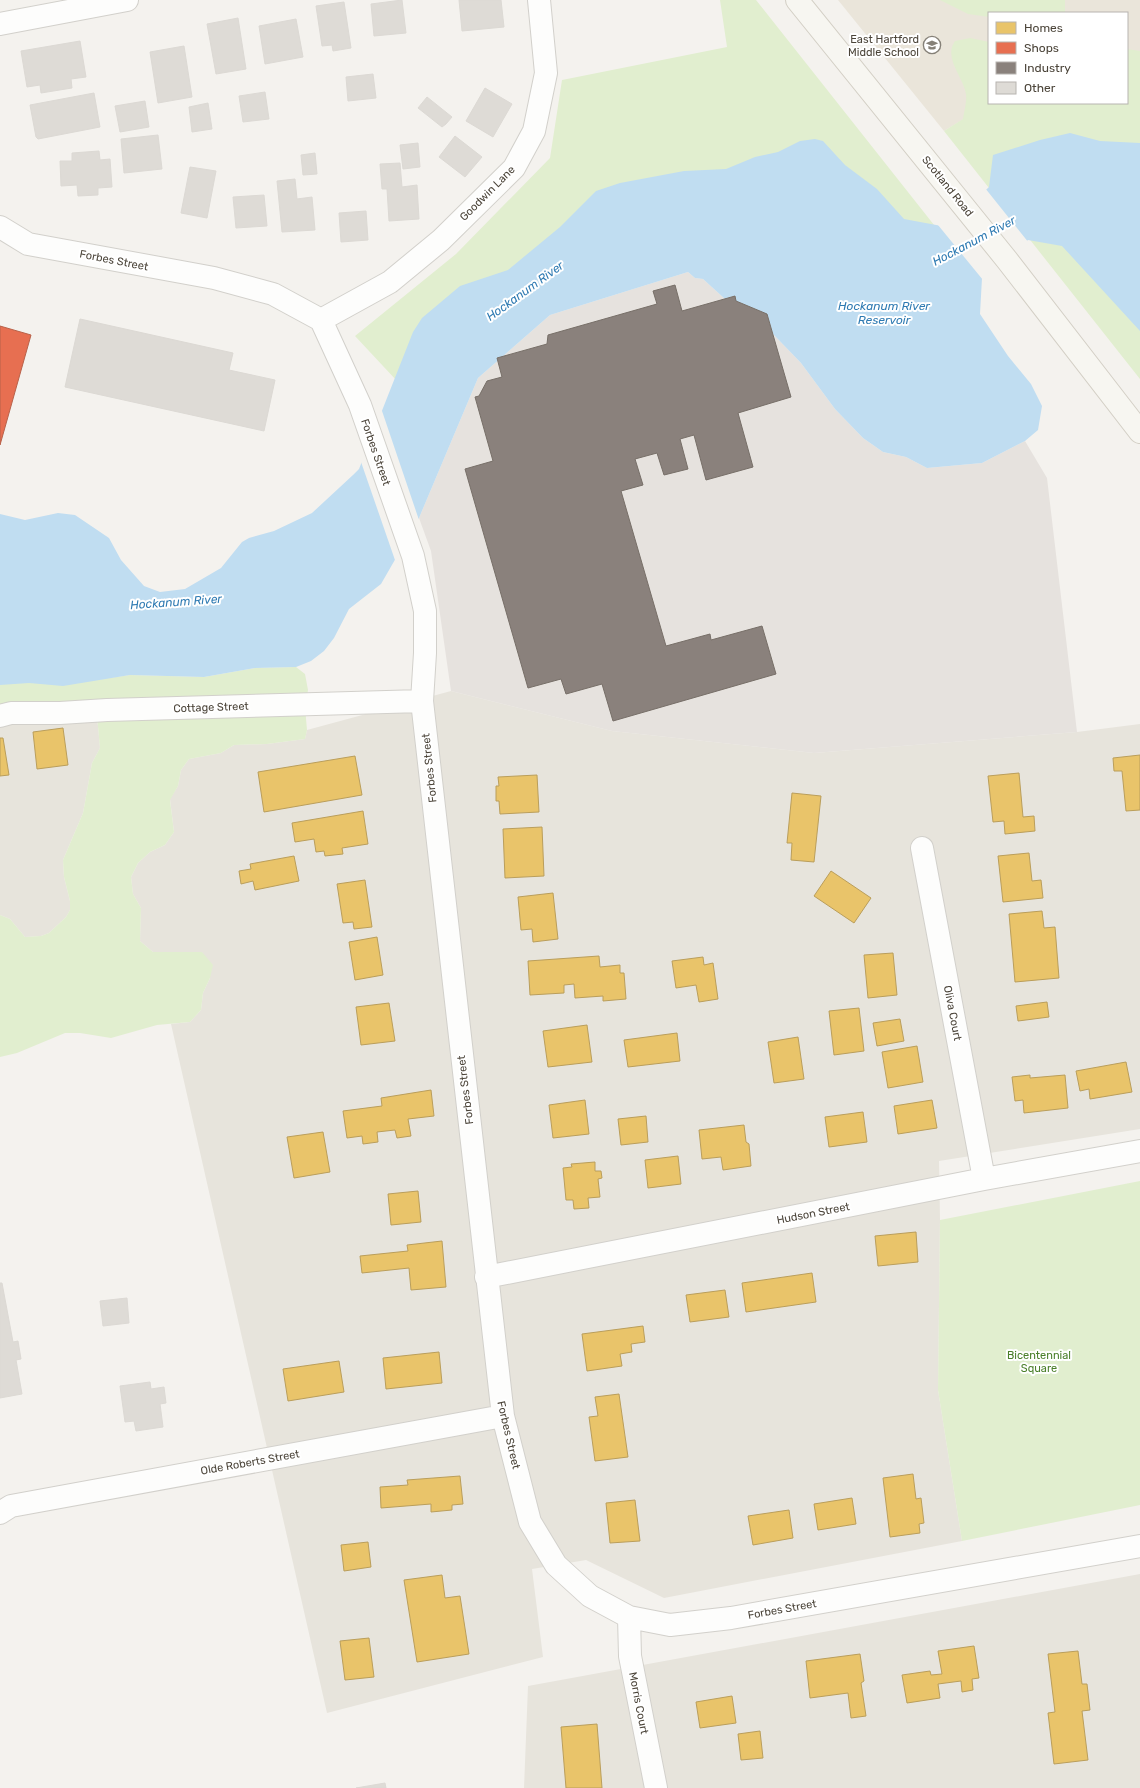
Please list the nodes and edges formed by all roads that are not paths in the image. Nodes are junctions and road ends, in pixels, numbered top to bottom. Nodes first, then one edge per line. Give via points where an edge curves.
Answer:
1 (127, 0) edge
2 (539, 0) edge
3 (798, 0) edge
4 (0, 24) edge
5 (0, 227) edge
6 (320, 320) junction
7 (1140, 432) edge
8 (422, 701) junction
9 (0, 716) edge
10 (922, 848) dead end
11 (1140, 1151) edge
12 (984, 1179) junction
13 (486, 1277) junction
14 (502, 1416) junction
15 (0, 1513) edge
16 (1140, 1546) edge
17 (629, 1617) junction
18 (656, 1788) edge

1 - 4 street
2 - 6 street, Goodwin Lane via 546,73 534,131 514,168 441,240 390,282
3 - 7 main road, Scotland Road via 1007,260
5 - 6 street, Forbes Street via 28,244 214,278 273,294
6 - 8 street, Forbes Street via 360,405 413,556 425,611 426,653
8 - 9 street, Cottage Street via 11,713
8 - 13 street, Forbes Street
10 - 12 street, Oliva Court
11 - 12 street, Hudson Street
12 - 13 street, Hudson Street
13 - 14 street, Forbes Street
14 - 15 street, Olde Roberts Street via 19,1504
14 - 17 street, Forbes Street via 530,1522 556,1564 590,1596
16 - 17 street, Forbes Street via 731,1618 670,1625
17 - 18 street, Morris Court via 630,1656

